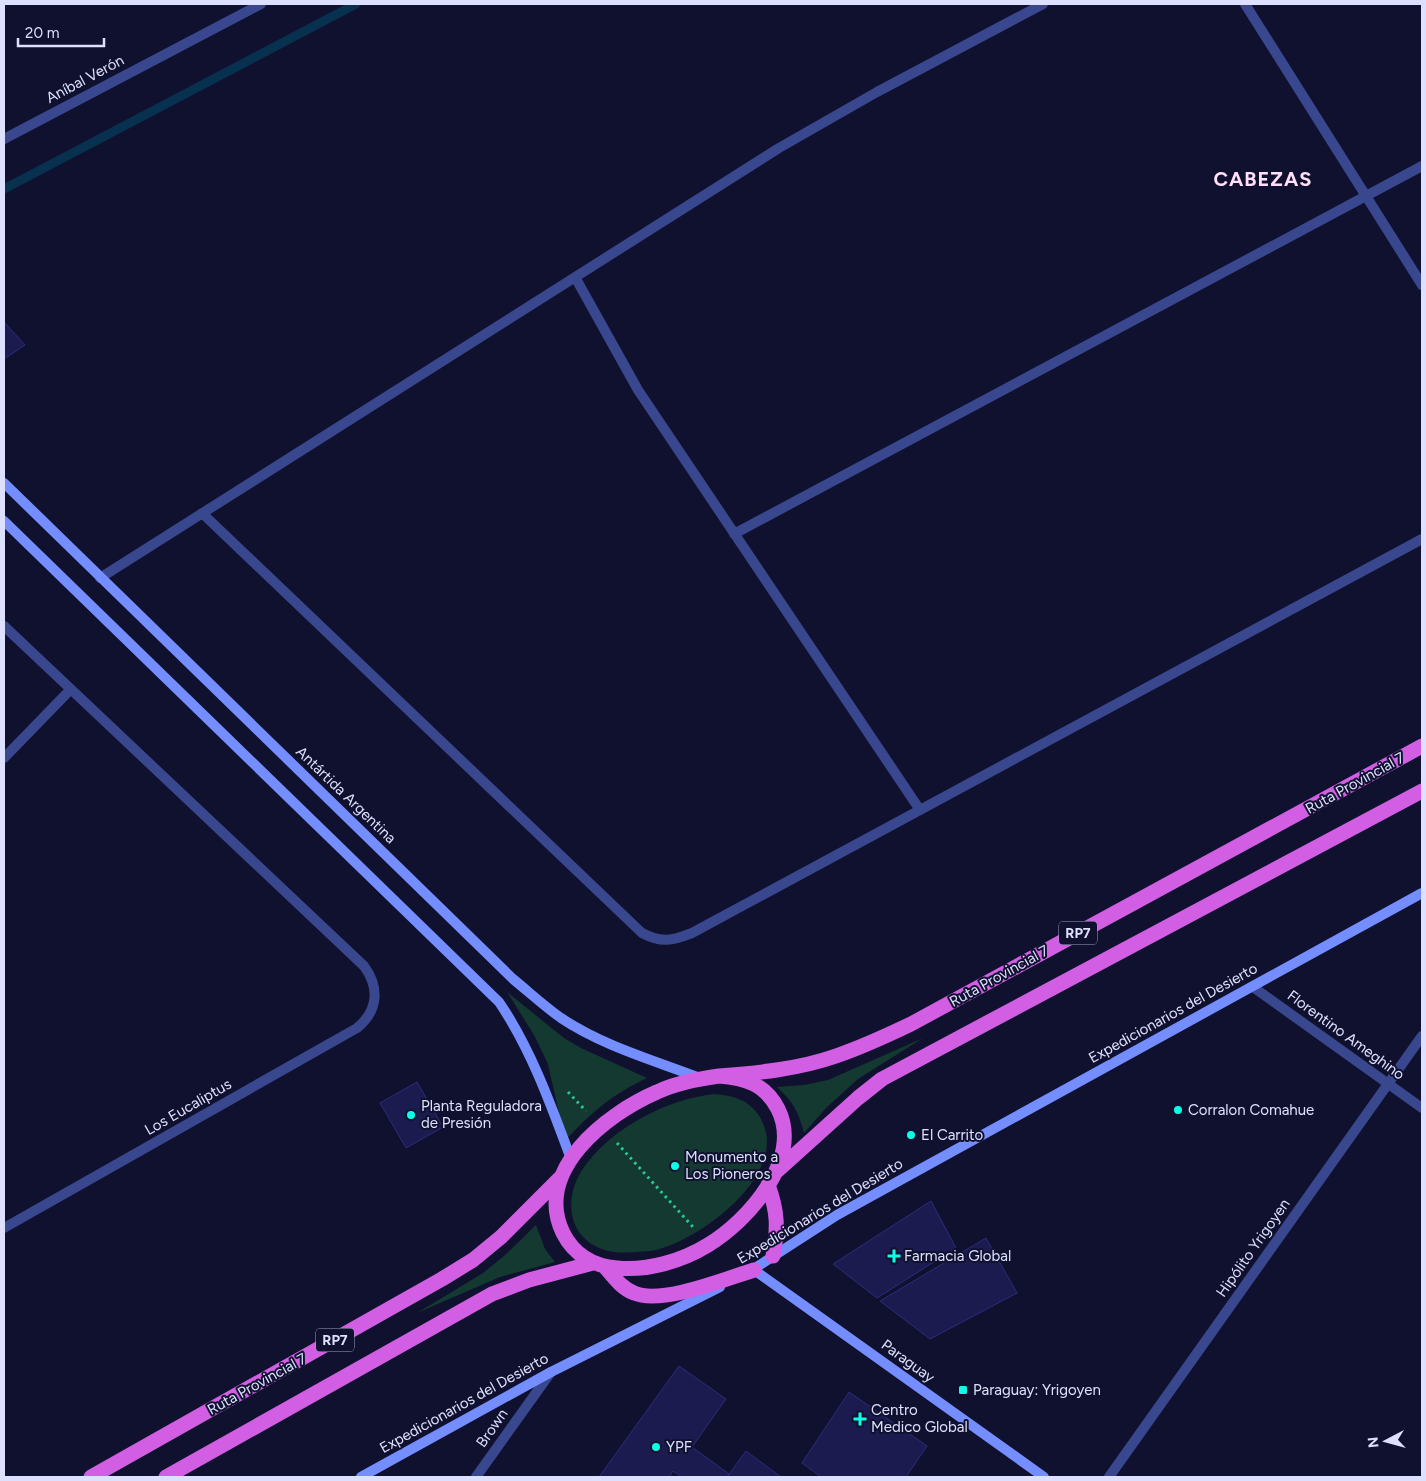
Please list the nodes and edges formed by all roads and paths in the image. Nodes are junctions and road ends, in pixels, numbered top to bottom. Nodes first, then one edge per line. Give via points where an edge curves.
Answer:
1 (261, 4) edge
2 (1044, 4) edge
3 (1245, 4) edge
4 (4, 140) edge
5 (1422, 166) edge
6 (1366, 196) junction
7 (575, 277) junction
8 (1422, 285) edge
9 (4, 483) edge
10 (202, 513) junction
11 (4, 521) edge
12 (734, 534) junction
13 (1422, 539) edge
14 (100, 578) junction
15 (4, 626) edge
16 (71, 689) junction
17 (1422, 746) edge
18 (4, 758) edge
19 (1422, 791) edge
20 (920, 810) junction
21 (1422, 893) edge
22 (1253, 987) junction
23 (1422, 1036) edge
24 (719, 1076) junction
25 (701, 1078) junction
26 (1388, 1084) junction
27 (1422, 1108) edge
28 (613, 1138) dead end
29 (571, 1159) junction
30 (776, 1171) junction
31 (561, 1177) junction
32 (768, 1185) junction
33 (4, 1228) edge
34 (708, 1245) junction
35 (774, 1256) junction
36 (599, 1265) junction
37 (754, 1270) junction
38 (551, 1372) junction
39 (91, 1477) edge
40 (166, 1477) edge
41 (361, 1477) edge
42 (476, 1477) edge
43 (1044, 1477) edge
44 (1109, 1477) edge

1 - 4 street, Aníbal Verón
2 - 7 street via 827,119
3 - 6 street
5 - 6 street
6 - 8 street
6 - 12 street
7 - 10 street
7 - 12 street via 638,390
9 - 14 main road, Antártida Argentina
10 - 14 street
10 - 20 street via 642,934 653,939 666,941 692,933
11 - 29 main road via 498,1002 529,1056
12 - 20 street
13 - 20 street
14 - 25 main road, Antártida Argentina via 539,1002 563,1019 617,1047
15 - 16 street
16 - 18 street
16 - 33 street, Los Eucaliptus via 364,966 375,987 374,1001 371,1013 357,1028
17 - 24 highway, Ruta Provincial 7 / RP7 via 911,1024 834,1057 756,1073
19 - 30 highway, RP7 via 882,1080
21 - 22 main road, Expedicionarios del Desierto
22 - 26 street, Florentino Ameghino
22 - 35 main road, Expedicionarios del Desierto via 837,1215
23 - 26 street, Hipólito Yrigoyen
24 - 25 highway, RP7
24 - 30 highway, RP7 via 755,1084 775,1104 785,1134 784,1151
25 - 29 highway, RP7 via 636,1102 601,1127
26 - 27 street, Florentino Ameghino
26 - 44 street, Hipólito Yrigoyen
28 - 34 path
29 - 31 highway, RP7
30 - 32 highway, RP7
31 - 36 highway, RP7 via 555,1208 559,1224 575,1251
31 - 39 highway, Ruta Provincial 7 / RP7 via 501,1237 442,1280
32 - 34 highway, RP7 via 748,1213
32 - 35 highway via 778,1221
34 - 36 highway, RP7 via 663,1264 624,1269
35 - 37 main road, Expedicionarios del Desierto
36 - 37 highway via 627,1290 650,1297 687,1290
36 - 40 highway, RP7 via 529,1280 492,1294
37 - 38 main road, Expedicionarios del Desierto
37 - 43 main road, Paraguay
38 - 41 main road, Expedicionarios del Desierto
38 - 42 street, Brown

